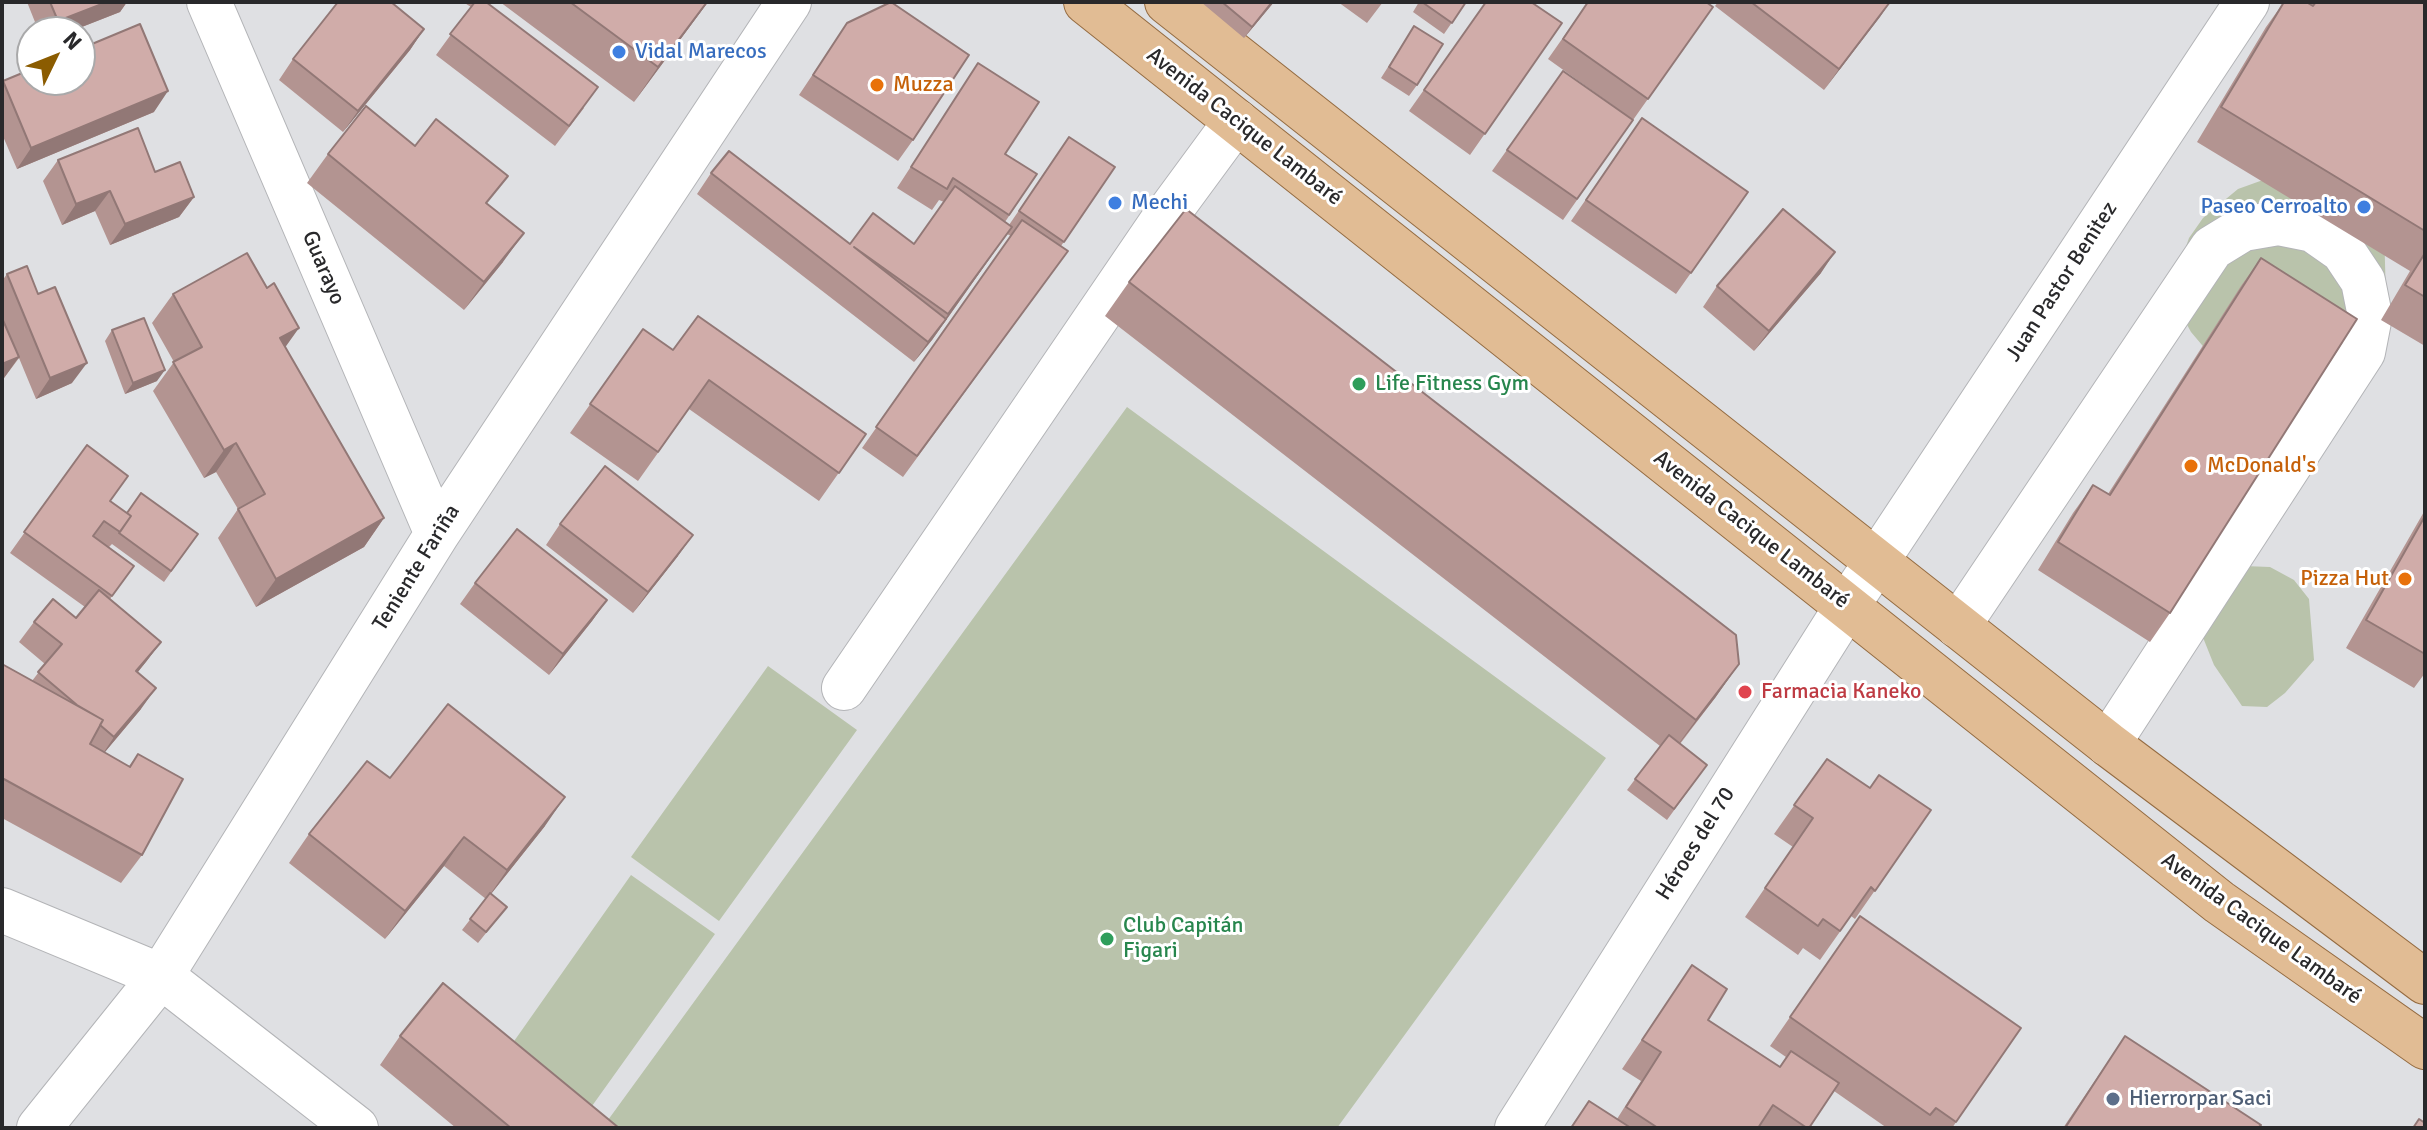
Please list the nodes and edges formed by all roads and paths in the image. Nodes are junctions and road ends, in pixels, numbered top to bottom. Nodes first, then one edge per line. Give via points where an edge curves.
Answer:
1 (209, 2) edge
2 (789, 2) edge
3 (1086, 2) edge
4 (1167, 2) edge
5 (2247, 2) edge
6 (1236, 121) junction
7 (437, 534) junction
8 (1877, 561) junction
9 (1847, 606) junction
10 (1958, 626) junction
11 (844, 688) dead end
12 (2108, 744) junction
13 (2, 910) edge
14 (161, 976) junction
15 (2425, 982) edge
16 (2425, 1047) edge
17 (39, 1128) edge
18 (356, 1128) edge
19 (1517, 1128) edge

1 - 7 street, Guarayo
2 - 7 street, Teniente Fariña
3 - 6 main road, Avenida Cacique Lambaré
4 - 8 main road
5 - 8 street, Juan Pastor Benitez
6 - 9 main road, Avenida Cacique Lambaré
6 - 11 street
7 - 14 street, Teniente Fariña
8 - 9 street, Héroes del 70
8 - 10 main road
9 - 16 main road, Avenida Cacique Lambaré via 2219,902
9 - 19 street, Héroes del 70
10 - 12 main road
10 - 12 street via 2212,248 2243,229 2278,223 2313,230 2343,251 2363,281 2370,316 2363,352
12 - 15 main road
13 - 14 street
14 - 17 street, Teniente Fariña
14 - 18 street

